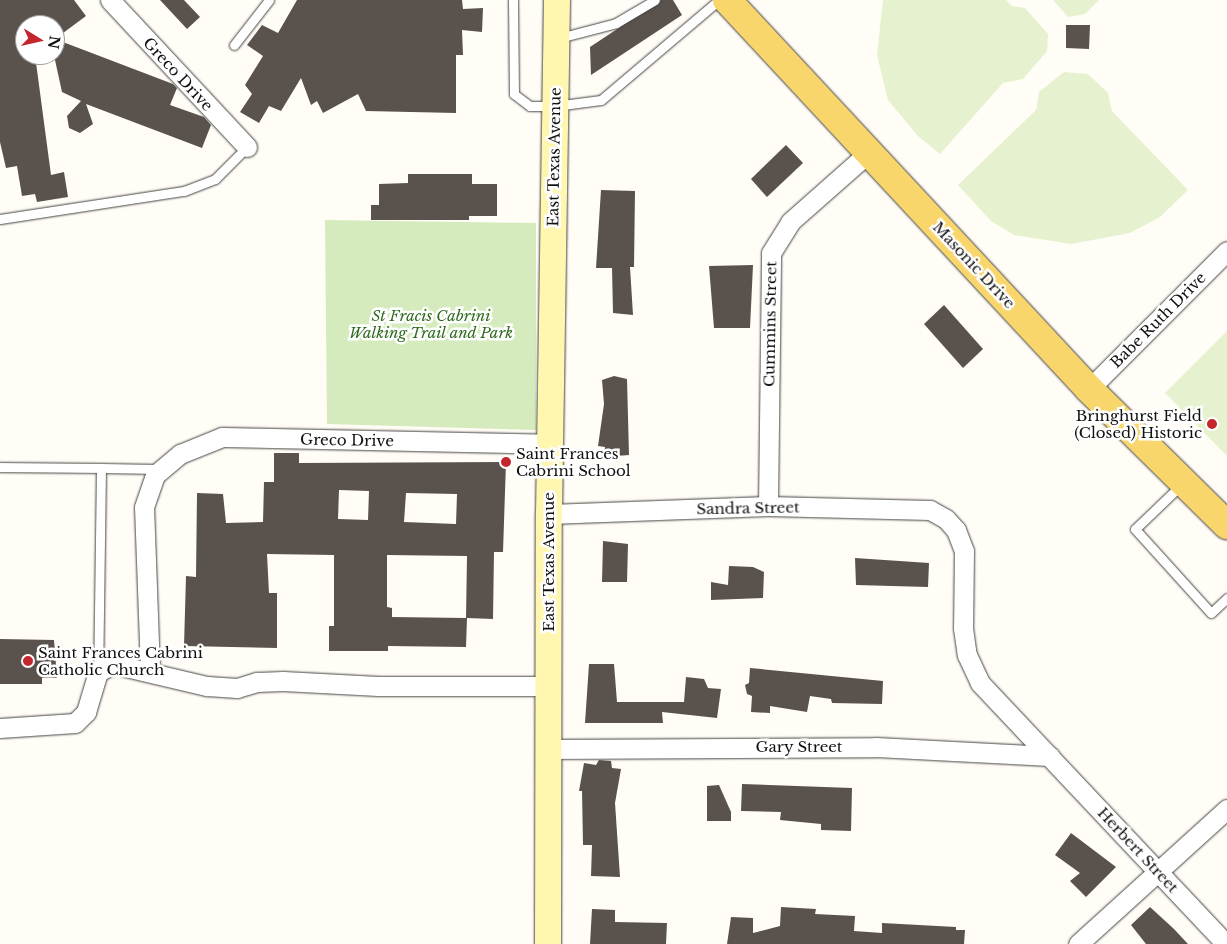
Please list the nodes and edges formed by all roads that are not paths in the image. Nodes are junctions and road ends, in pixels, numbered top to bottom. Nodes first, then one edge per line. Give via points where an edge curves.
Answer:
1 (110, 0) edge
2 (269, 0) edge
3 (513, 0) edge
4 (557, 0) edge
5 (655, 0) edge
6 (719, 0) edge
7 (728, 0) edge
8 (556, 38) junction
9 (234, 44) dead end
10 (555, 106) junction
11 (247, 148) joint
12 (869, 152) junction
13 (0, 220) edge
14 (1227, 251) edge
15 (1089, 388) junction
16 (550, 444) junction
17 (0, 467) edge
18 (101, 468) junction
19 (158, 472) junction
20 (1184, 482) junction
21 (768, 506) junction
22 (549, 514) junction
23 (946, 519) joint
24 (1227, 525) edge
25 (1227, 598) edge
26 (150, 670) junction
27 (98, 672) junction
28 (548, 686) junction
29 (0, 728) edge
30 (548, 749) junction
31 (1050, 756) junction
32 (1227, 809) edge
33 (1157, 870) junction
34 (548, 944) edge
35 (1078, 944) edge
36 (1226, 944) edge

1 - 11 street, Greco Drive
2 - 9 lane
3 - 10 lane via 514,94 530,106
4 - 8 street, East Texas Avenue
5 - 8 lane via 616,23
6 - 10 lane via 601,100
7 - 12 main road, Masonic Drive
8 - 10 street, East Texas Avenue
10 - 16 street, East Texas Avenue
11 - 13 lane via 215,179 184,192
12 - 15 main road, Masonic Drive
12 - 21 street, Cummins Street via 790,222 771,253
14 - 15 street, Babe Ruth Drive
15 - 20 main road, Masonic Drive
16 - 19 street, Greco Drive via 222,437 180,454
16 - 22 street, East Texas Avenue
17 - 18 lane
18 - 19 lane
18 - 27 lane
19 - 26 street via 144,507
20 - 24 main road, Masonic Drive
20 - 25 lane via 1135,529 1211,613
21 - 22 street, Sandra Street
21 - 23 street, Sandra Street via 930,510
22 - 28 street, East Texas Avenue
23 - 31 street, Herbert Street via 956,530 964,551 963,628 970,662 980,683
26 - 27 street via 113,664
26 - 28 street via 207,686 237,688 257,682 283,681 378,686
27 - 29 street via 86,712 75,723
28 - 30 street, East Texas Avenue
30 - 31 street, Gary Street via 876,747
30 - 34 street, East Texas Avenue
31 - 33 street, Herbert Street
32 - 33 street
33 - 35 street
33 - 36 street, Herbert Street

